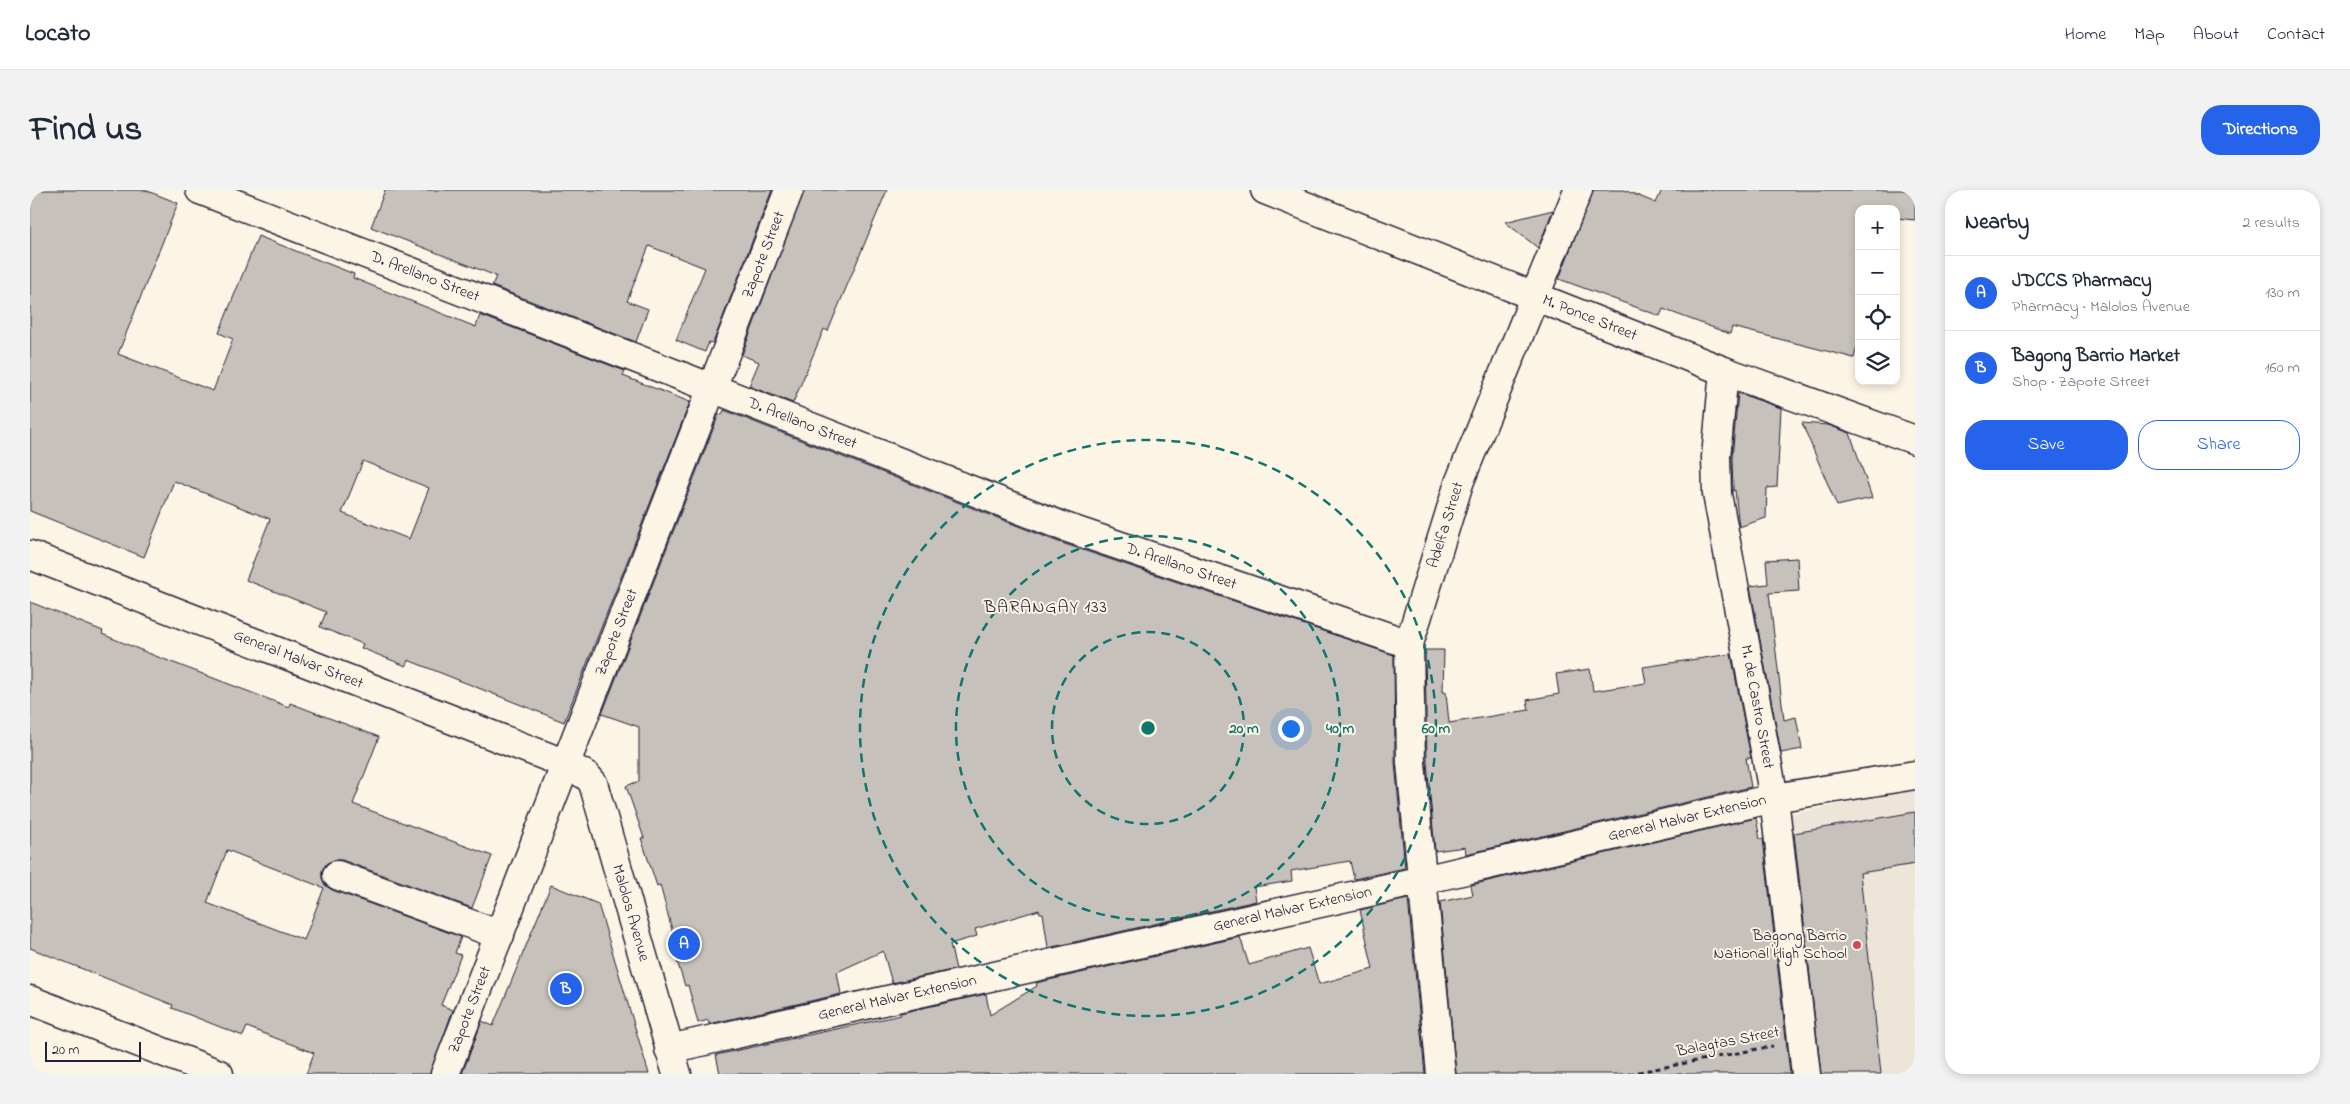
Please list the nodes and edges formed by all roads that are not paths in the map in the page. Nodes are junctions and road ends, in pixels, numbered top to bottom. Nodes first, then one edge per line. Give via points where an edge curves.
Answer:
1 (200, 190) edge
2 (789, 190) edge
3 (1265, 190) edge
4 (1578, 190) edge
5 (1536, 297) junction
6 (1724, 371) junction
7 (712, 388) junction
8 (1915, 440) edge
9 (30, 555) edge
10 (1409, 644) junction
11 (566, 764) junction
12 (1915, 775) edge
13 (1774, 798) junction
14 (337, 875) dead end
15 (1423, 880) junction
16 (500, 935) junction
17 (30, 1000) edge
18 (673, 1062) edge
19 (219, 1074) edge
20 (445, 1074) edge
21 (1442, 1074) edge
22 (1806, 1074) edge

1 - 7 street, D. Arellano Street
2 - 7 street, Zapote Street
3 - 5 street, M. Ponce Street
4 - 5 street, Adelfa Street
5 - 6 street, M. Ponce Street
5 - 10 street, Adelfa Street via 1459,483
6 - 8 street, M. Ponce Street
6 - 13 street, M. de Castro Street via 1716,457 1717,494
7 - 10 street, D. Arellano Street via 1062,526
7 - 11 street, Zapote Street
9 - 11 street, General Malvar Street
10 - 15 street, Adelfa Street via 1411,763
11 - 16 street, Zapote Street
11 - 18 street, Malolos Avenue via 593,783
12 - 13 street, General Malvar Extension
13 - 15 street, General Malvar Extension
13 - 22 street, M. de Castro Street
14 - 16 street
15 - 18 street, General Malvar Extension
15 - 21 street, Adelfa Street
16 - 20 street, Zapote Street
17 - 19 street

